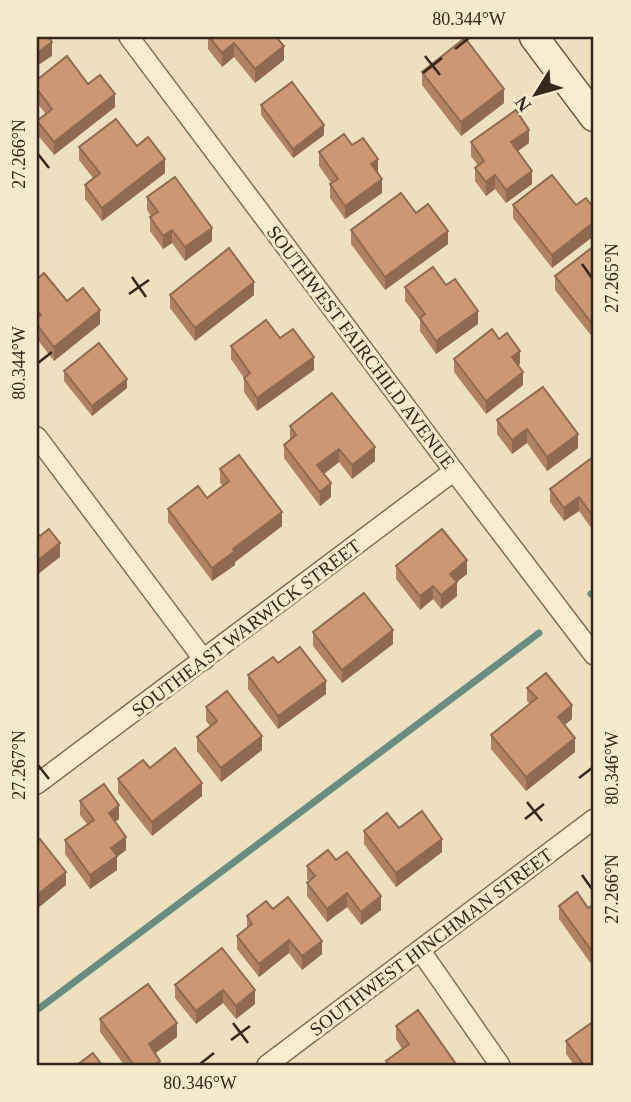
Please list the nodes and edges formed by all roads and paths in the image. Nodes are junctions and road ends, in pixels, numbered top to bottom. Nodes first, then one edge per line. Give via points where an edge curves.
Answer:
1 (129, 37) edge
2 (534, 37) edge
3 (594, 117) edge
4 (37, 437) edge
5 (454, 471) junction
6 (594, 655) edge
7 (204, 660) junction
8 (37, 784) edge
9 (594, 819) edge
10 (420, 950) junction
11 (267, 1065) edge
12 (500, 1065) edge

1 - 5 street, SOUTHWEST FAIRCHILD AVENUE
2 - 3 street
4 - 7 street
5 - 6 street, SOUTHWEST FAIRCHILD AVENUE
5 - 7 street, SOUTHEAST WARWICK STREET
7 - 8 street, SOUTHEAST WARWICK STREET
9 - 10 street, SOUTHWEST HINCHMAN STREET
10 - 11 street, SOUTHWEST HINCHMAN STREET
10 - 12 street

